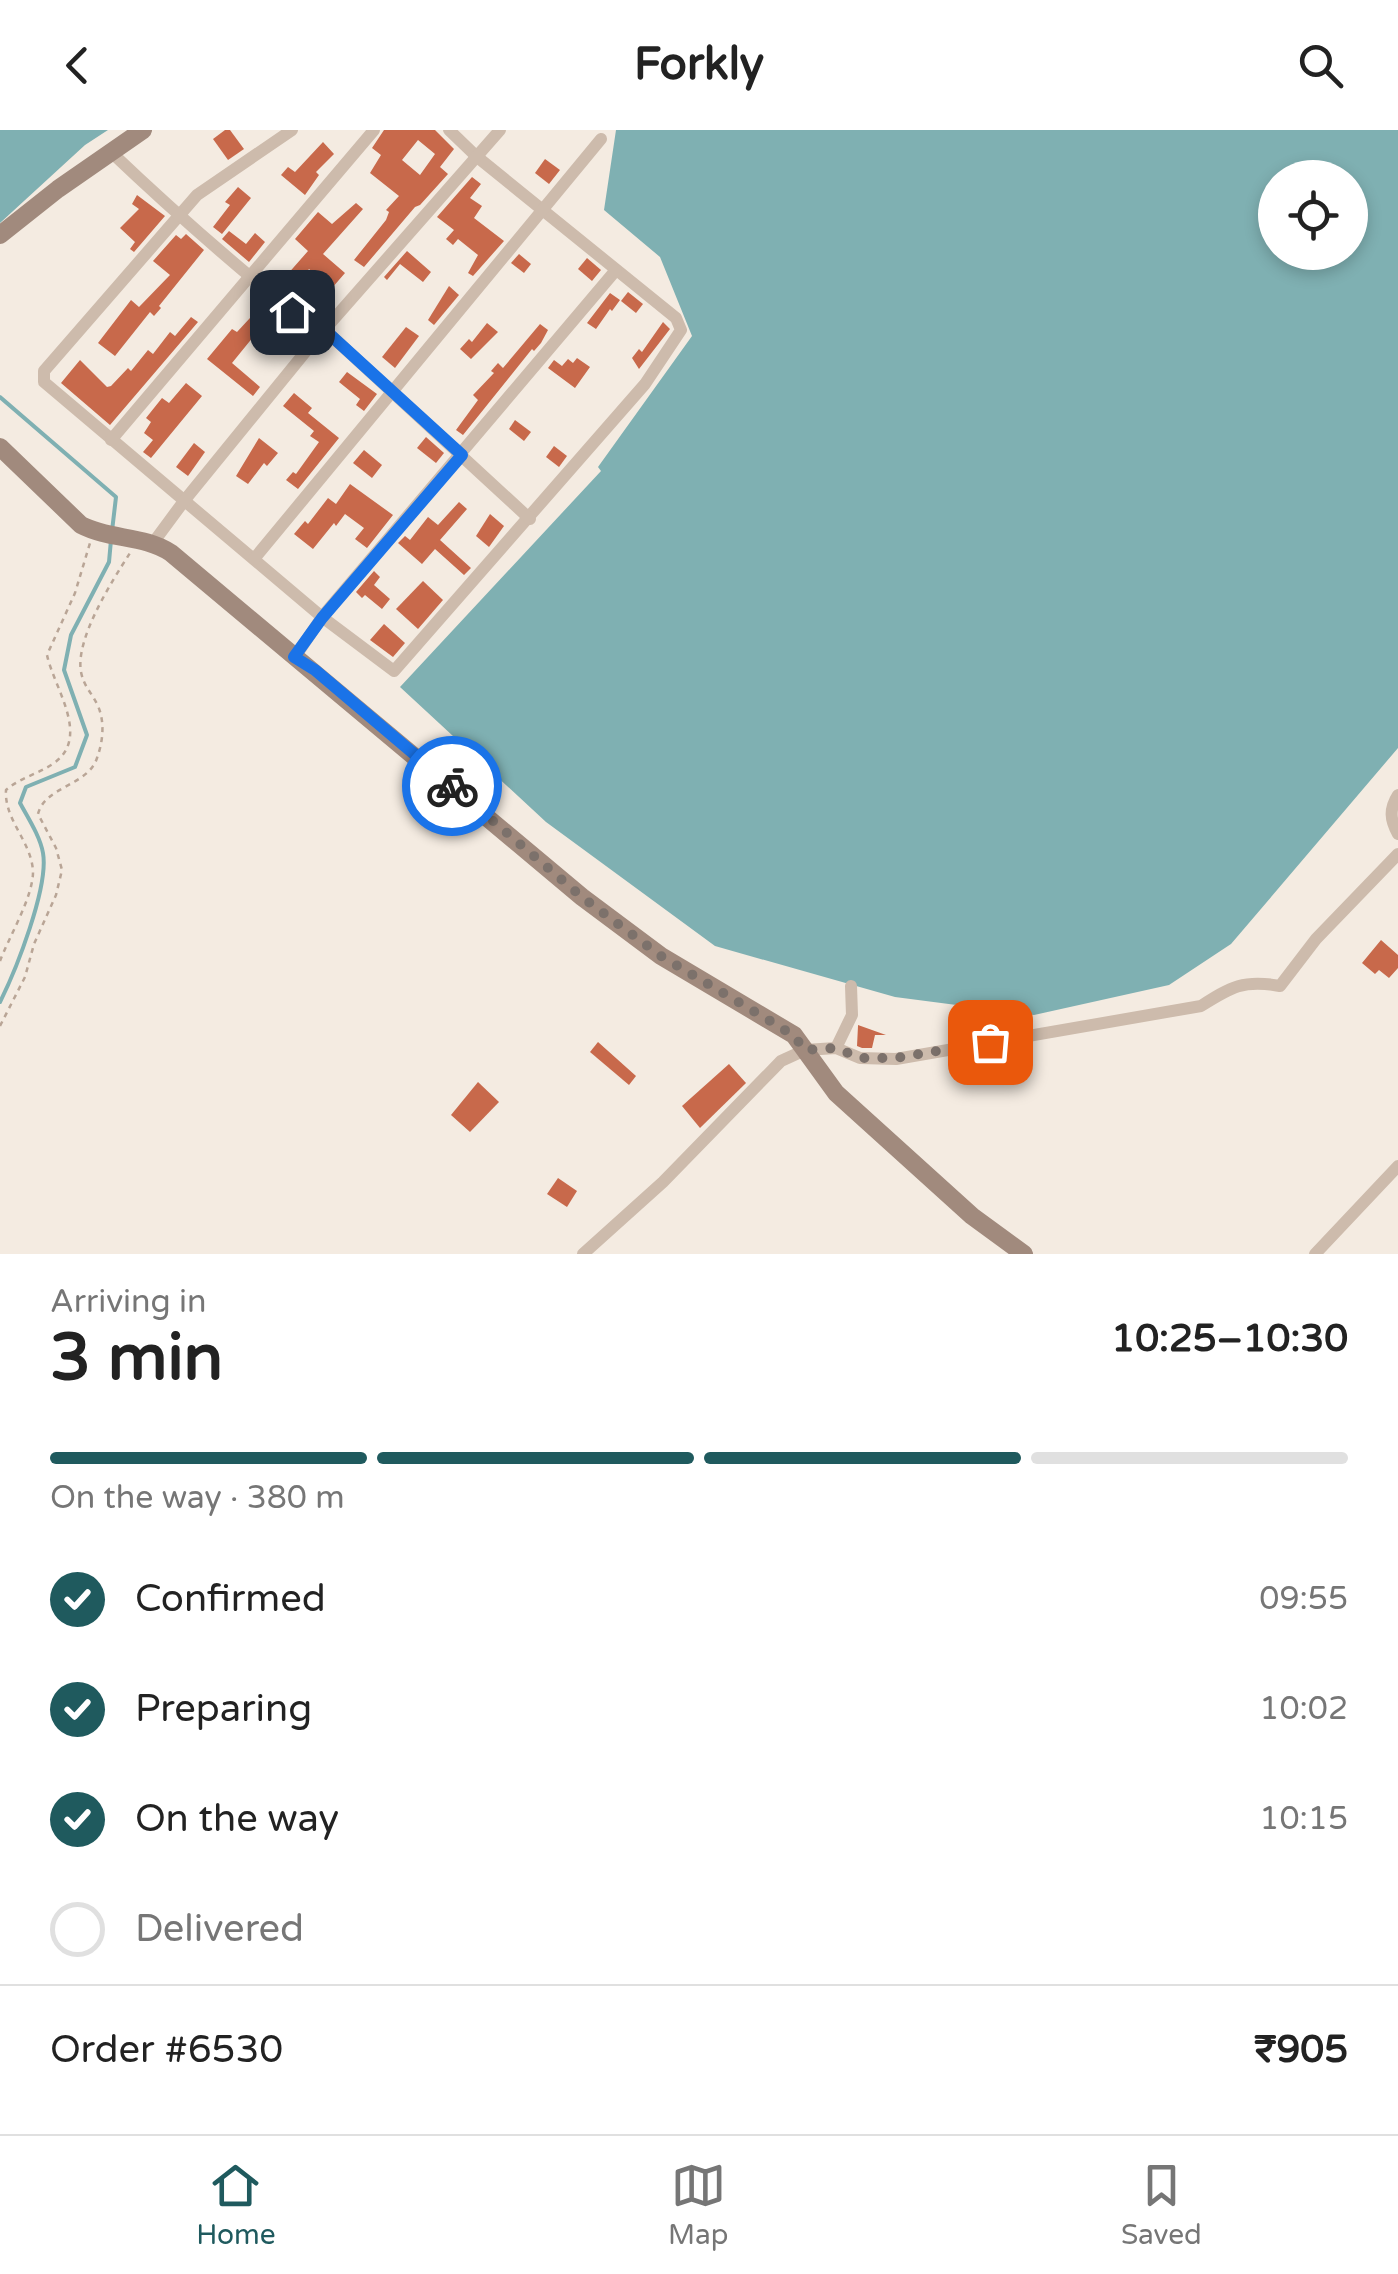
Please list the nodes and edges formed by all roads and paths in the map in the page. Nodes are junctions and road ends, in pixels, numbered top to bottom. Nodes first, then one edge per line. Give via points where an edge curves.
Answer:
1 (143, 130) edge
2 (292, 130) edge
3 (374, 130) edge
4 (448, 130) edge
5 (500, 130) edge
6 (601, 138) dead end
7 (112, 152) junction
8 (476, 156) junction
9 (543, 212) junction
10 (177, 215) junction
11 (0, 236) edge
12 (616, 270) junction
13 (249, 277) junction
14 (326, 331) junction
15 (394, 390) junction
16 (111, 440) junction
17 (0, 448) edge
18 (462, 455) junction
19 (184, 501) junction
20 (530, 519) junction
21 (92, 531) junction
22 (141, 541) junction
23 (254, 560) junction
24 (322, 618) junction
25 (294, 657) junction
26 (1398, 796) edge
27 (1398, 834) edge
28 (1398, 854) edge
29 (0, 961) edge
30 (850, 986) dead end
31 (0, 1026) edge
32 (836, 1048) junction
33 (805, 1050) junction
34 (1398, 1166) edge
35 (583, 1254) edge
36 (1024, 1254) edge
37 (1315, 1254) edge

1 - 7 street
2 - 10 street
3 - 13 street
4 - 8 street
5 - 8 street
6 - 9 street
7 - 10 street
7 - 11 street
8 - 9 street
8 - 14 street
9 - 12 street
9 - 15 street
10 - 13 street
10 - 16 street via 44,372 44,382
12 - 18 street
12 - 20 street via 676,318 681,330 645,384
13 - 14 street via 314,330
13 - 16 street
14 - 15 street
14 - 19 street
15 - 18 street
15 - 23 street
16 - 19 street
17 - 21 street
18 - 20 street
18 - 24 street
19 - 22 street
19 - 23 street
20 - 24 street via 394,671
21 - 22 street
21 - 29 path via 75,594 46,655 72,732 69,747 56,762 6,790 33,873
22 - 25 street via 172,553
22 - 31 path via 117,573 80,655 86,689 102,716 102,738 96,763 40,808 62,870 26,977
23 - 24 street
24 - 25 street
25 - 33 street via 582,897 661,956 794,1036
26 - 27 street via 1390,821
28 - 32 street via 1280,986 1254,981 1201,1006 896,1058 860,1058
30 - 32 street via 852,1015
32 - 33 street
33 - 35 street via 781,1061
33 - 36 street via 836,1093
34 - 37 street

